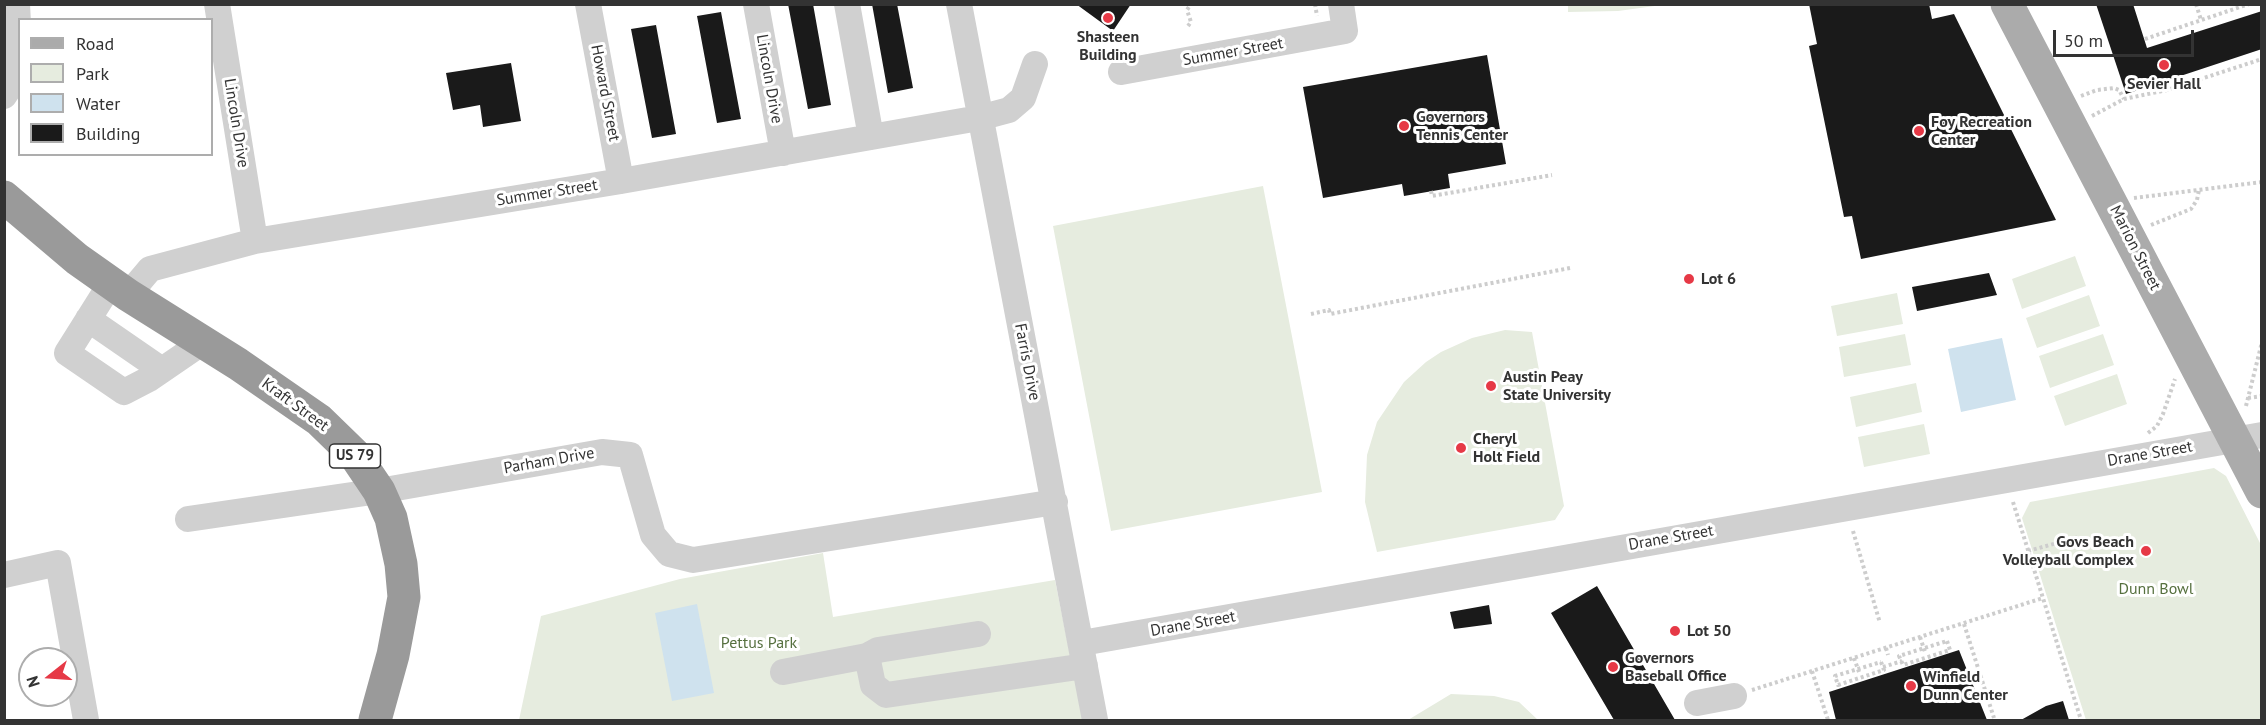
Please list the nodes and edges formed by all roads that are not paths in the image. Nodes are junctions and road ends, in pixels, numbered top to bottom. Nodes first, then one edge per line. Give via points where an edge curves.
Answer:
1 (217, 4) edge
2 (588, 4) edge
3 (756, 4) edge
4 (847, 4) edge
5 (959, 4) edge
6 (1341, 4) edge
7 (2007, 4) edge
8 (18, 52) edge
9 (1035, 64) dead end
10 (1121, 72) dead end
11 (4, 96) edge
12 (979, 118) junction
13 (871, 137) junction
14 (783, 153) junction
15 (621, 181) junction
16 (4, 197) edge
17 (255, 242) junction
18 (119, 289) junction
19 (88, 319) junction
20 (203, 342) junction
21 (162, 370) junction
22 (2247, 429) edge
23 (379, 491) junction
24 (2262, 492) edge
25 (1055, 502) junction
26 (188, 519) dead end
27 (4, 575) edge
28 (978, 634) dead end
29 (1083, 655) junction
30 (867, 656) junction
31 (783, 672) dead end
32 (1734, 696) dead end
33 (1697, 703) dead end
34 (86, 720) edge
35 (375, 720) edge
36 (1095, 720) edge

1 - 17 street, Lincoln Drive
2 - 15 street, Howard Street
3 - 14 street, Lincoln Drive
4 - 13 street
5 - 12 street, Farris Drive
6 - 10 street, Summer Street via 1345,31
7 - 22 main road, Marion Street
8 - 11 street via 10,87
9 - 12 street, Summer Street via 1023,98 1009,110
12 - 13 street, Summer Street
12 - 25 street, Farris Drive
13 - 14 street, Summer Street
14 - 15 street, Summer Street
15 - 17 street, Summer Street
16 - 18 highway, Kraft Street / US 79 via 44,233
17 - 18 street, Summer Street via 150,269
18 - 19 street, Summer Street
18 - 20 highway, Kraft Street / US 79
19 - 21 street
19 - 21 street, Summer Street via 67,353 124,392
20 - 21 street
20 - 23 highway, Kraft Street / US 79 via 319,420 354,454
22 - 24 main road, Marion Street
22 - 29 street, Drane Street
23 - 25 street, Parham Drive via 602,452 630,455 653,535 669,554 693,560
23 - 26 street, Parham Drive
23 - 35 highway, Kraft Street / US 79 via 391,518 404,597
25 - 29 street, Farris Drive
27 - 34 street via 58,563
28 - 30 street via 878,650
29 - 30 street, Drane Street via 886,695 873,685
29 - 36 street, Farris Drive
30 - 31 street
32 - 33 street

